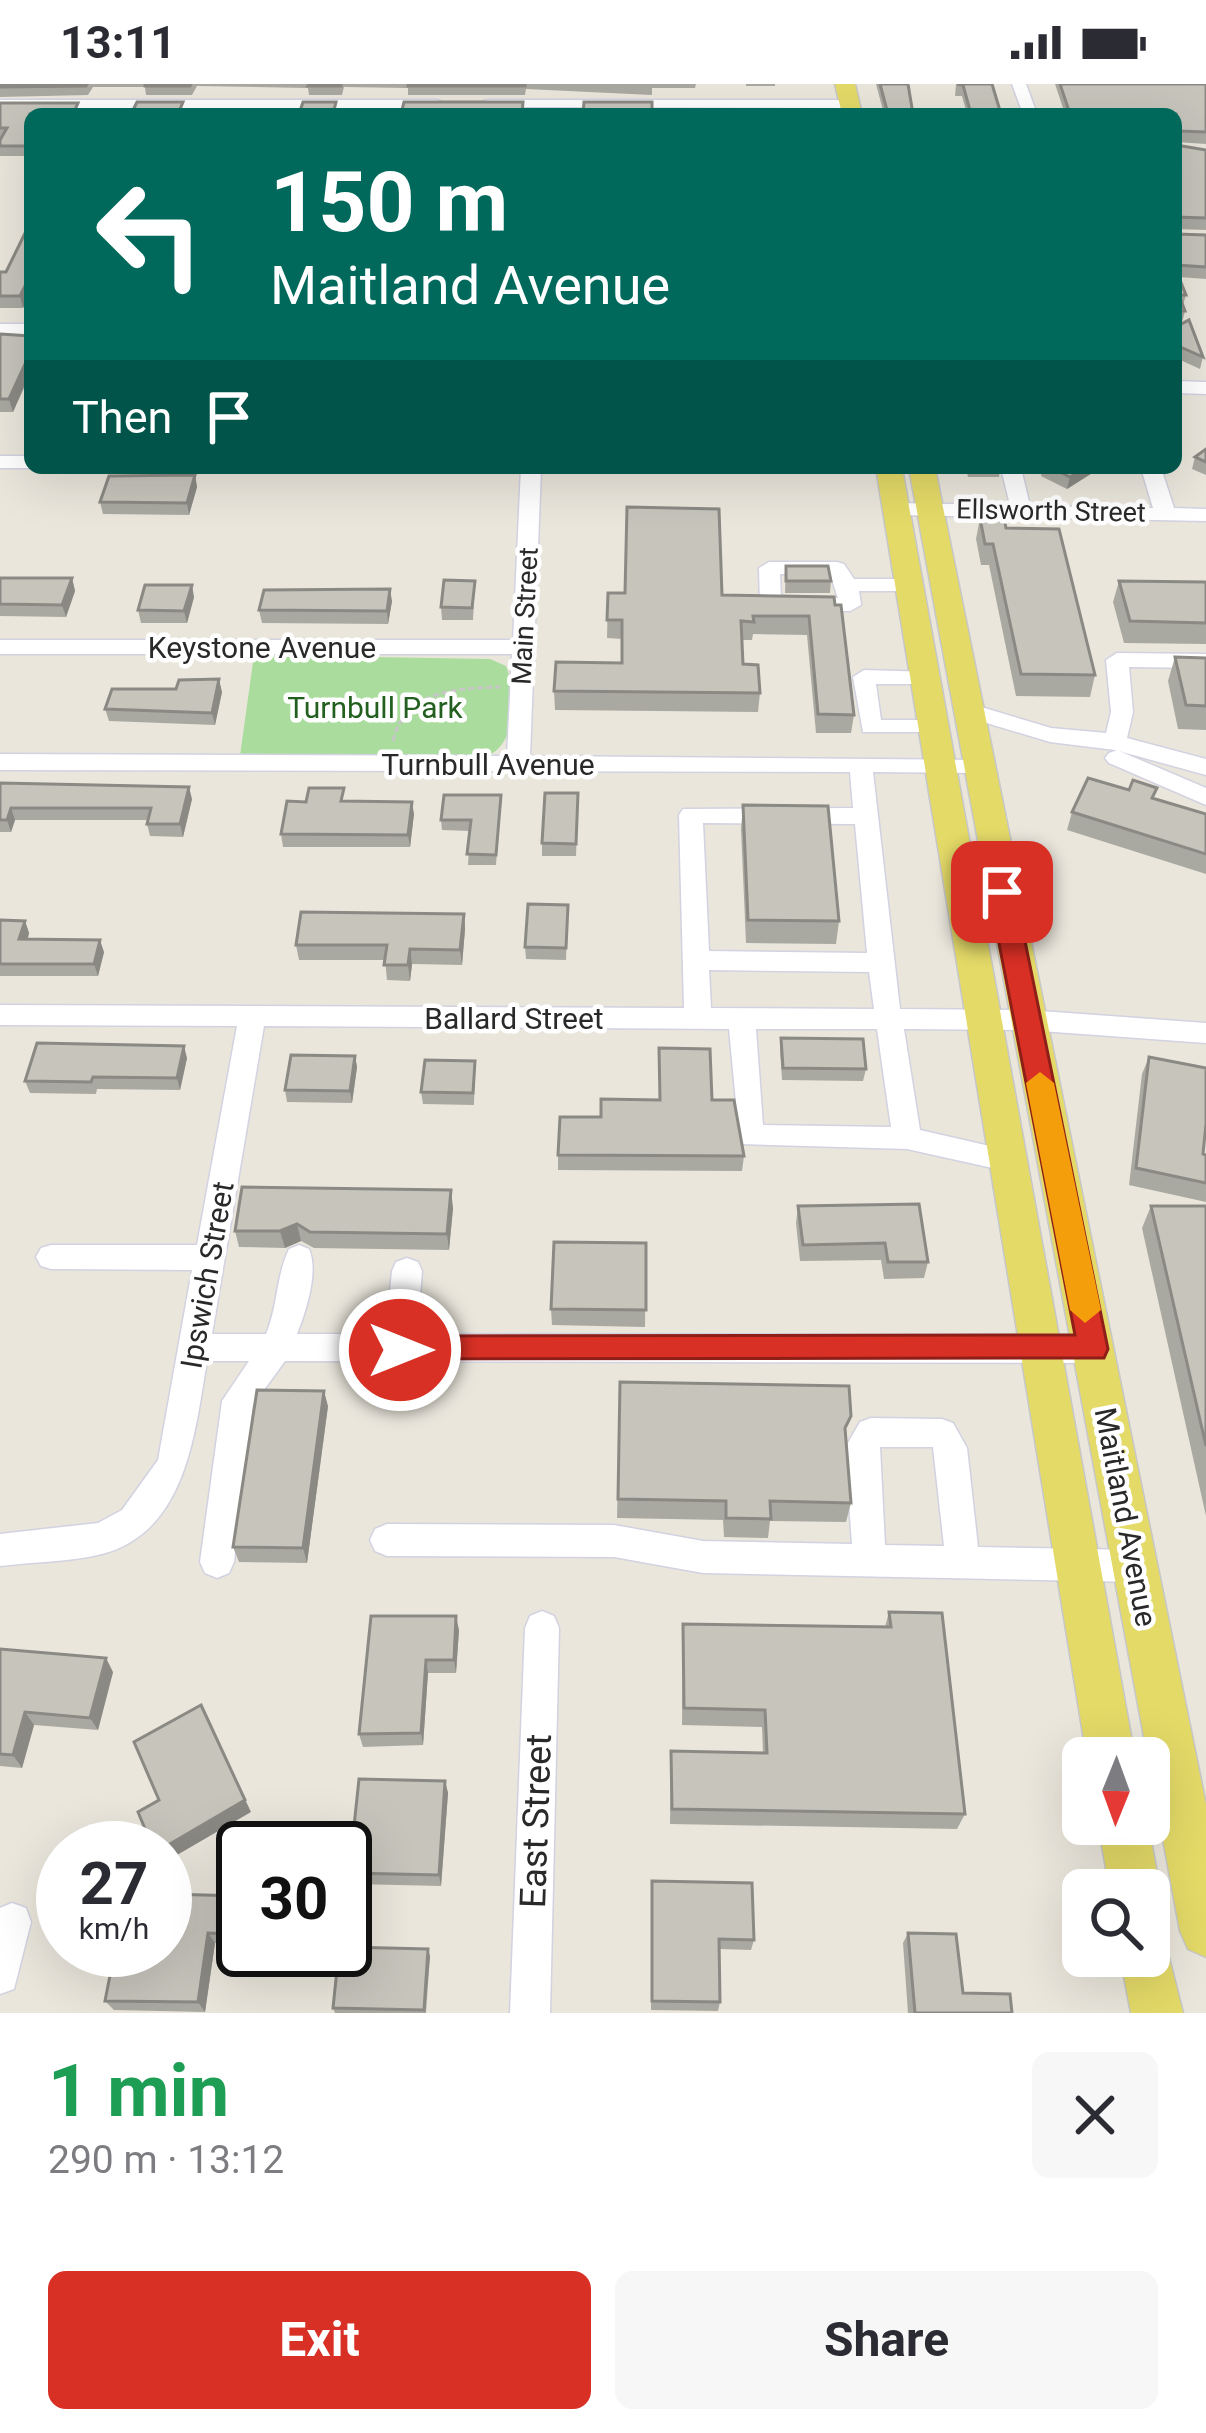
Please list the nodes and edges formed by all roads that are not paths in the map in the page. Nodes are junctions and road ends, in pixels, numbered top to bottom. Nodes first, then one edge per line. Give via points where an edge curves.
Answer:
1 (824, 101) edge
2 (849, 101) edge
3 (0, 104) edge
4 (445, 108) edge
5 (725, 108) edge
6 (531, 474) edge
7 (891, 474) edge
8 (923, 474) edge
9 (1013, 474) edge
10 (1153, 474) edge
11 (896, 509) junction
12 (929, 509) junction
13 (1022, 511) junction
14 (1165, 514) junction
15 (1206, 515) edge
16 (847, 585) dead end
17 (910, 585) junction
18 (0, 646) edge
19 (523, 647) junction
20 (1206, 661) edge
21 (926, 677) junction
22 (968, 710) junction
23 (871, 728) junction
24 (1080, 738) junction
25 (1114, 742) junction
26 (950, 752) junction
27 (0, 762) edge
28 (518, 765) junction
29 (870, 765) junction
30 (1206, 767) edge
31 (1206, 797) edge
32 (867, 816) junction
33 (696, 960) junction
34 (881, 963) junction
35 (0, 1015) edge
36 (252, 1017) junction
37 (698, 1019) junction
38 (742, 1019) junction
39 (889, 1020) junction
40 (982, 1020) junction
41 (1027, 1020) junction
42 (1206, 1033) edge
43 (907, 1138) junction
44 (1006, 1160) junction
45 (51, 1257) dead end
46 (209, 1258) junction
47 (299, 1258) dead end
48 (407, 1270) dead end
49 (194, 1347) junction
50 (276, 1348) junction
51 (1039, 1349) junction
52 (1093, 1349) junction
53 (400, 1350) junction
54 (387, 1540) dead end
55 (0, 1550) edge
56 (871, 1561) junction
57 (217, 1562) dead end
58 (963, 1564) junction
59 (1136, 1566) junction
60 (1077, 1567) junction
61 (542, 1628) dead end
62 (1107, 1737) edge
63 (12, 1922) dead end
64 (1206, 1931) edge
65 (0, 1975) edge
66 (1150, 1977) edge
67 (530, 2013) edge
68 (1157, 2013) edge

1 - 2 street
1 - 5 street
3 - 4 street
6 - 19 street, Main Street
7 - 11 main road, Maitland Avenue
8 - 12 main road, Maitland Avenue
9 - 13 street
10 - 14 street
11 - 12 street, Ellsworth Street
11 - 17 main road, Maitland Avenue
12 - 13 street, Ellsworth Street
12 - 22 main road, Maitland Avenue
13 - 14 street, Ellsworth Street
14 - 15 street, Ellsworth Street
16 - 17 street
17 - 21 main road, Maitland Avenue
18 - 19 street, Keystone Avenue
19 - 28 street, Main Street
20 - 25 street via 1117,660 1122,712
21 - 23 street via 864,677
21 - 26 main road, Maitland Avenue
22 - 24 street
22 - 26 main road, Maitland Avenue
23 - 26 street
23 - 29 street
24 - 25 street
24 - 31 street
25 - 30 street
26 - 29 street, Turnbull Avenue
26 - 40 main road, Maitland Avenue
26 - 41 main road, Maitland Avenue
27 - 28 street, Turnbull Avenue
28 - 29 street, Turnbull Avenue
29 - 32 street
32 - 33 street via 691,815
32 - 34 street
33 - 34 street
33 - 37 street
34 - 39 street
35 - 36 street, Ballard Street
36 - 37 street, Ballard Street
36 - 46 street, Ipswich Street
37 - 38 street, Ballard Street
38 - 39 street, Ballard Street
38 - 43 street via 750,1136
39 - 40 street, Ballard Street
39 - 43 street
40 - 41 street, Ballard Street
40 - 44 main road, Maitland Avenue
41 - 42 street, Ballard Street
41 - 52 main road, Maitland Avenue
43 - 44 street
44 - 51 main road, Maitland Avenue
45 - 46 street
46 - 49 street, Ipswich Street
47 - 50 street
48 - 53 street
49 - 50 street
49 - 55 street, Ipswich Street via 173,1465 134,1521 102,1538
50 - 53 street
50 - 57 street via 238,1401
51 - 52 street
51 - 53 street
51 - 60 main road, Maitland Avenue
52 - 59 main road, Maitland Avenue
54 - 56 street via 614,1541 703,1557
56 - 58 street
56 - 58 street via 861,1448 871,1432 941,1433 951,1448
58 - 60 street
59 - 60 street
59 - 64 main road, Maitland Avenue
60 - 62 main road, Maitland Avenue
61 - 67 street, East Street
63 - 65 street
66 - 68 main road

